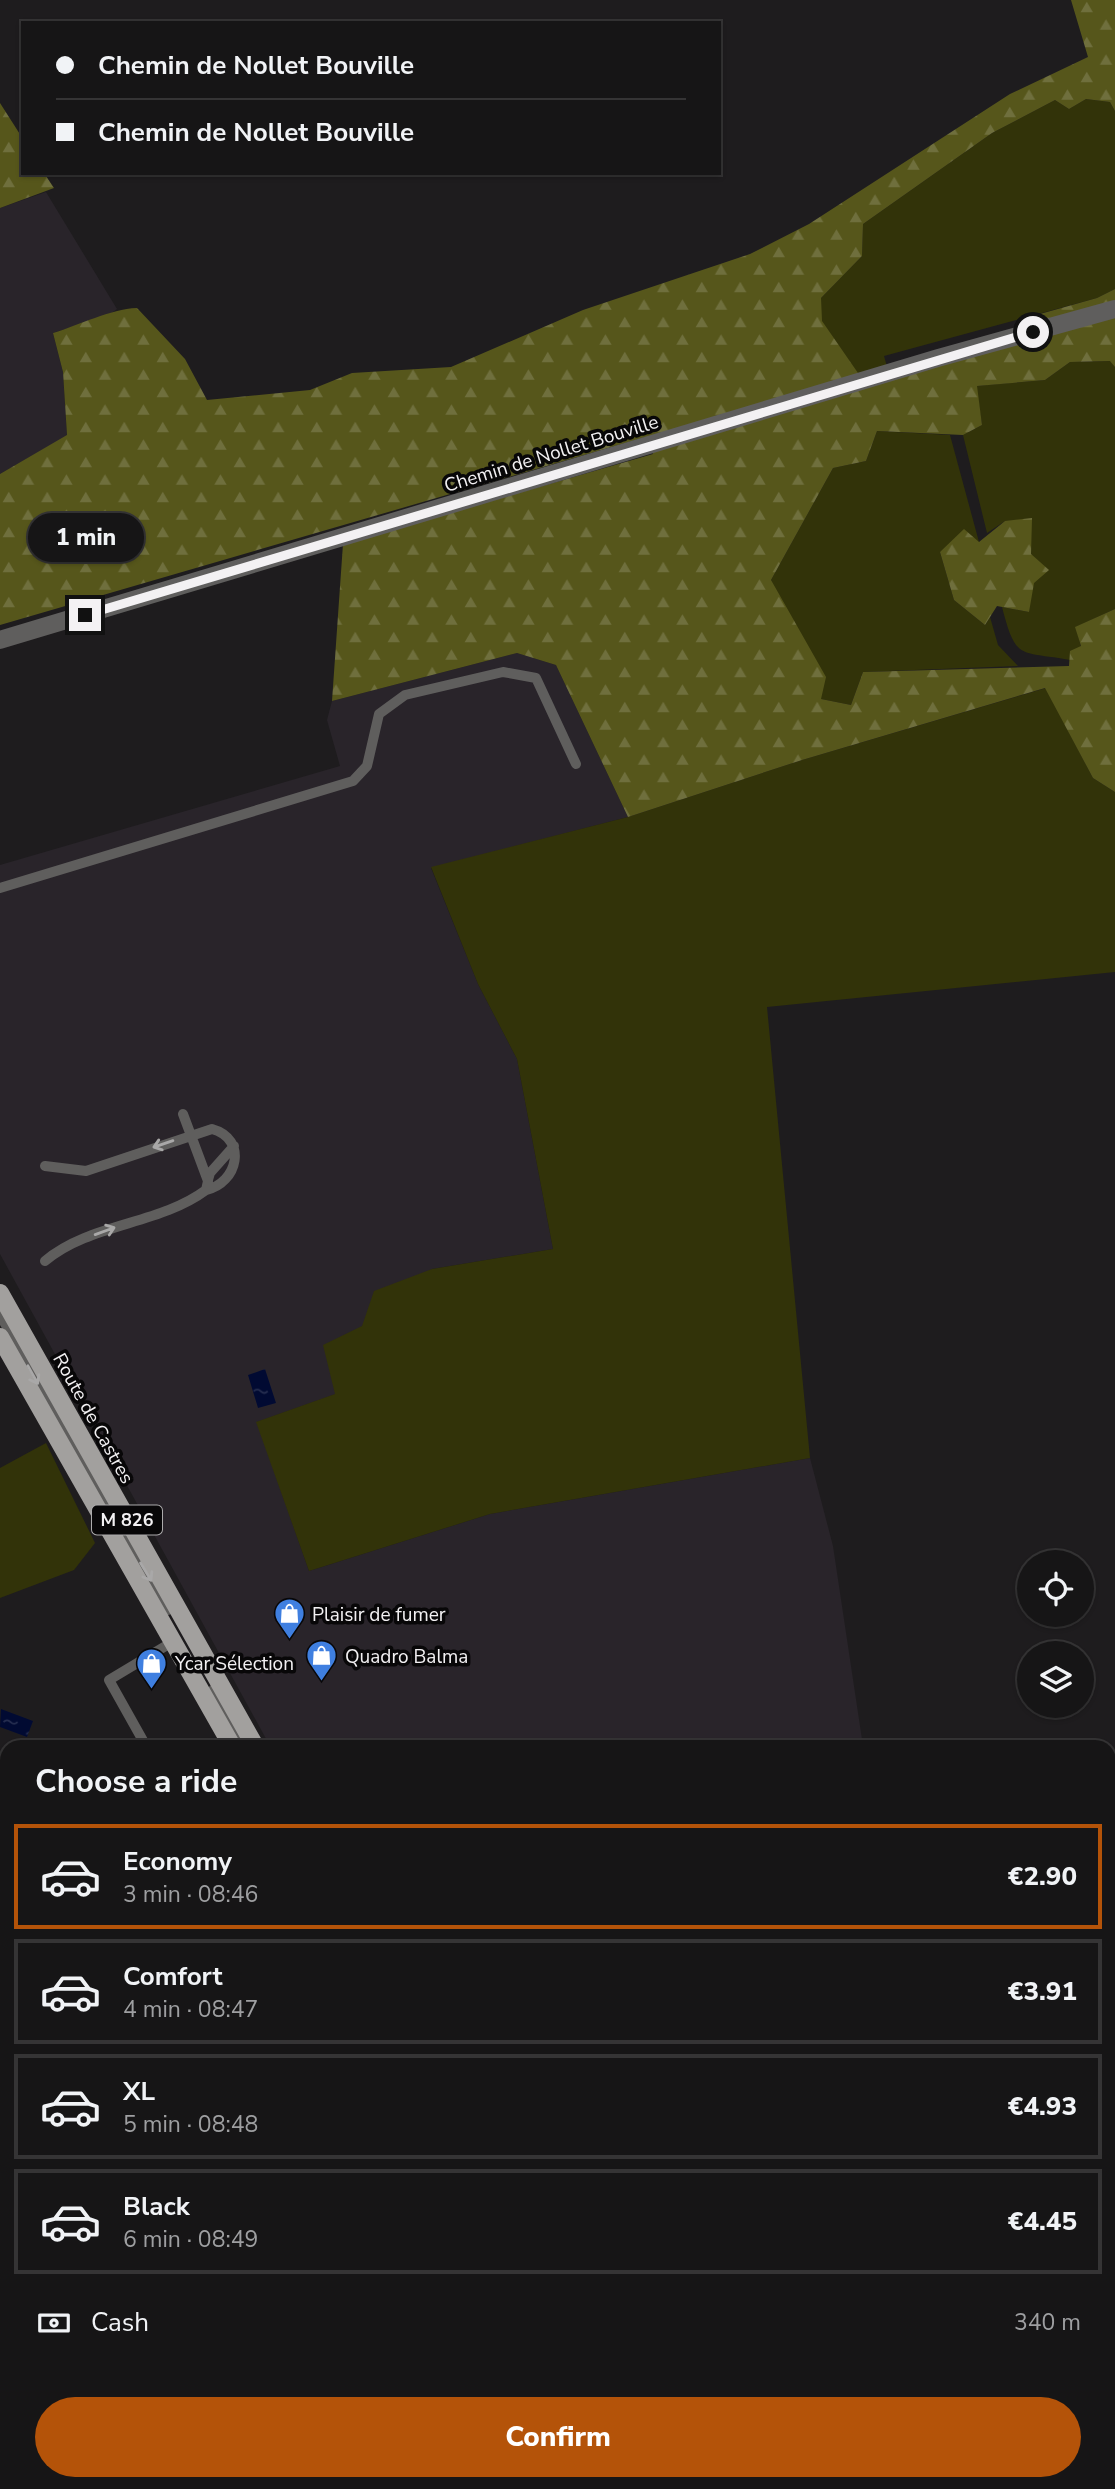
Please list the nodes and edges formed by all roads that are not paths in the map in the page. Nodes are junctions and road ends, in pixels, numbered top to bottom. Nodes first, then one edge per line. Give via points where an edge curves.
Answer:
1 (1115, 309) edge
2 (0, 640) edge
3 (576, 764) dead end
4 (0, 888) edge
5 (183, 1114) dead end
6 (190, 1134) junction
7 (234, 1144) junction
8 (45, 1166) dead end
9 (207, 1186) junction
10 (45, 1261) dead end
11 (0, 1293) edge
12 (0, 1315) edge
13 (0, 1337) edge
14 (174, 1641) junction
15 (143, 1740) edge
16 (229, 1740) edge
17 (240, 1740) edge
18 (252, 1740) edge

1 - 2 street, Chemin de Nollet Bouville
3 - 4 lane via 536,678 503,672 405,695 379,714 367,766 353,781
5 - 6 lane
6 - 7 lane via 212,1129 229,1136
6 -> 8 lane via 86,1171
6 - 9 lane
7 - 9 lane via 210,1173
7 - 9 lane via 234,1168 227,1180 217,1187
10 -> 9 lane via 78,1241 175,1206
11 - 18 main road, Route de Castres / M 826
12 -> 17 lane
13 - 14 main road, M 826
14 - 15 lane via 108,1680
14 - 16 main road, M 826

